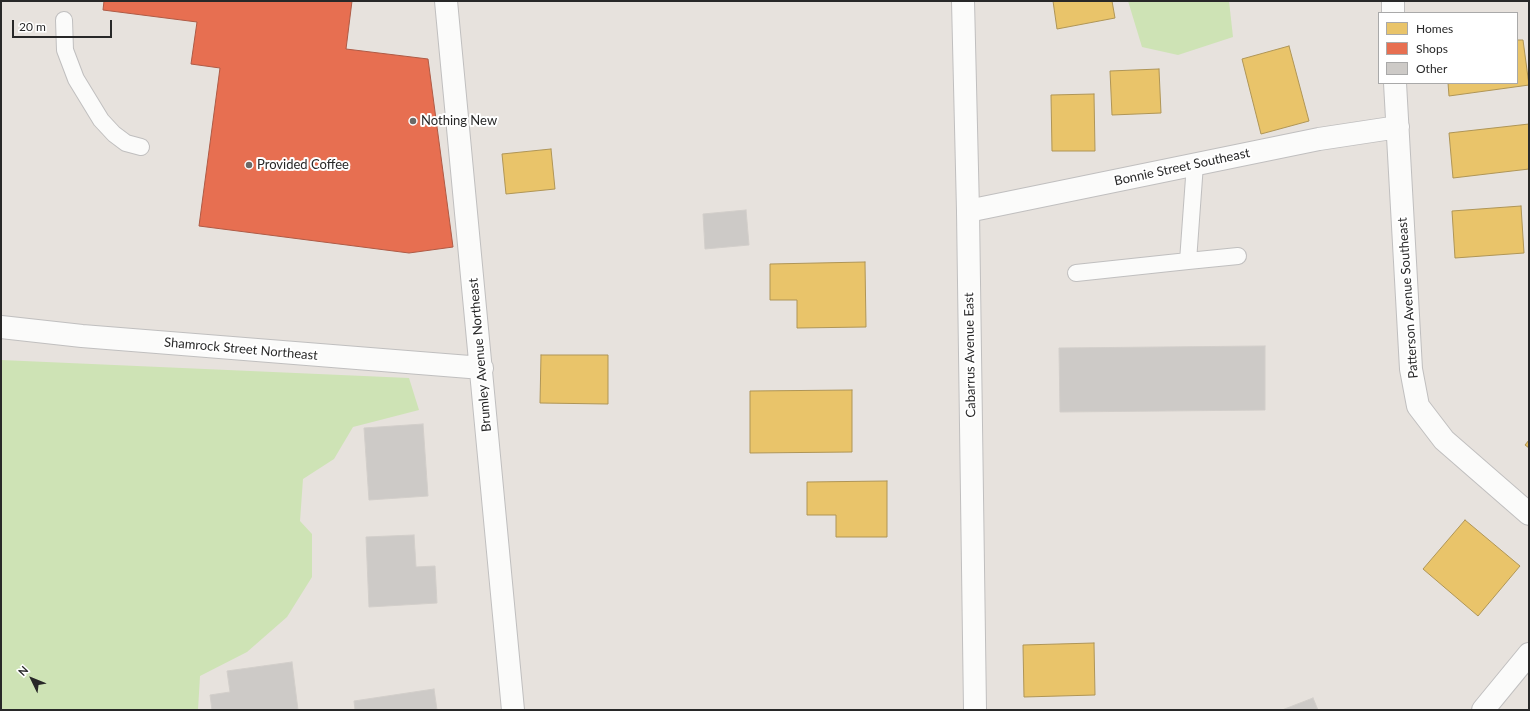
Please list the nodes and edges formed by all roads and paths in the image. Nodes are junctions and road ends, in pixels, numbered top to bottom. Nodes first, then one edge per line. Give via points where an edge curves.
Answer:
1 (446, 1) edge
2 (963, 1) edge
3 (1393, 1) edge
4 (1393, 12) edge
5 (64, 20) dead end
6 (1395, 84) edge
7 (1398, 128) junction
8 (141, 147) dead end
9 (1195, 164) junction
10 (968, 211) junction
11 (1238, 256) dead end
12 (1188, 261) junction
13 (1076, 273) dead end
14 (1, 327) edge
15 (482, 368) junction
16 (1529, 514) edge
17 (1529, 654) edge
18 (513, 710) edge
19 (975, 710) edge
20 (1483, 710) edge

1 - 15 street, Brumley Avenue Northeast
2 - 10 street, Cabarrus Avenue East
3 - 4 street
5 - 8 lane via 65,50 76,79 114,134 126,143
6 - 7 street, Patterson Avenue Southeast
7 - 9 street, Bonnie Street Southeast via 1319,139
7 - 16 street, Patterson Avenue Southeast via 1411,369 1418,406 1444,440
9 - 10 street, Bonnie Street Southeast
9 - 12 lane
10 - 19 street, Cabarrus Avenue East
11 - 12 lane
12 - 13 lane
14 - 15 street, Shamrock Street Northeast via 82,336
15 - 18 street, Brumley Avenue Northeast
17 - 20 street

